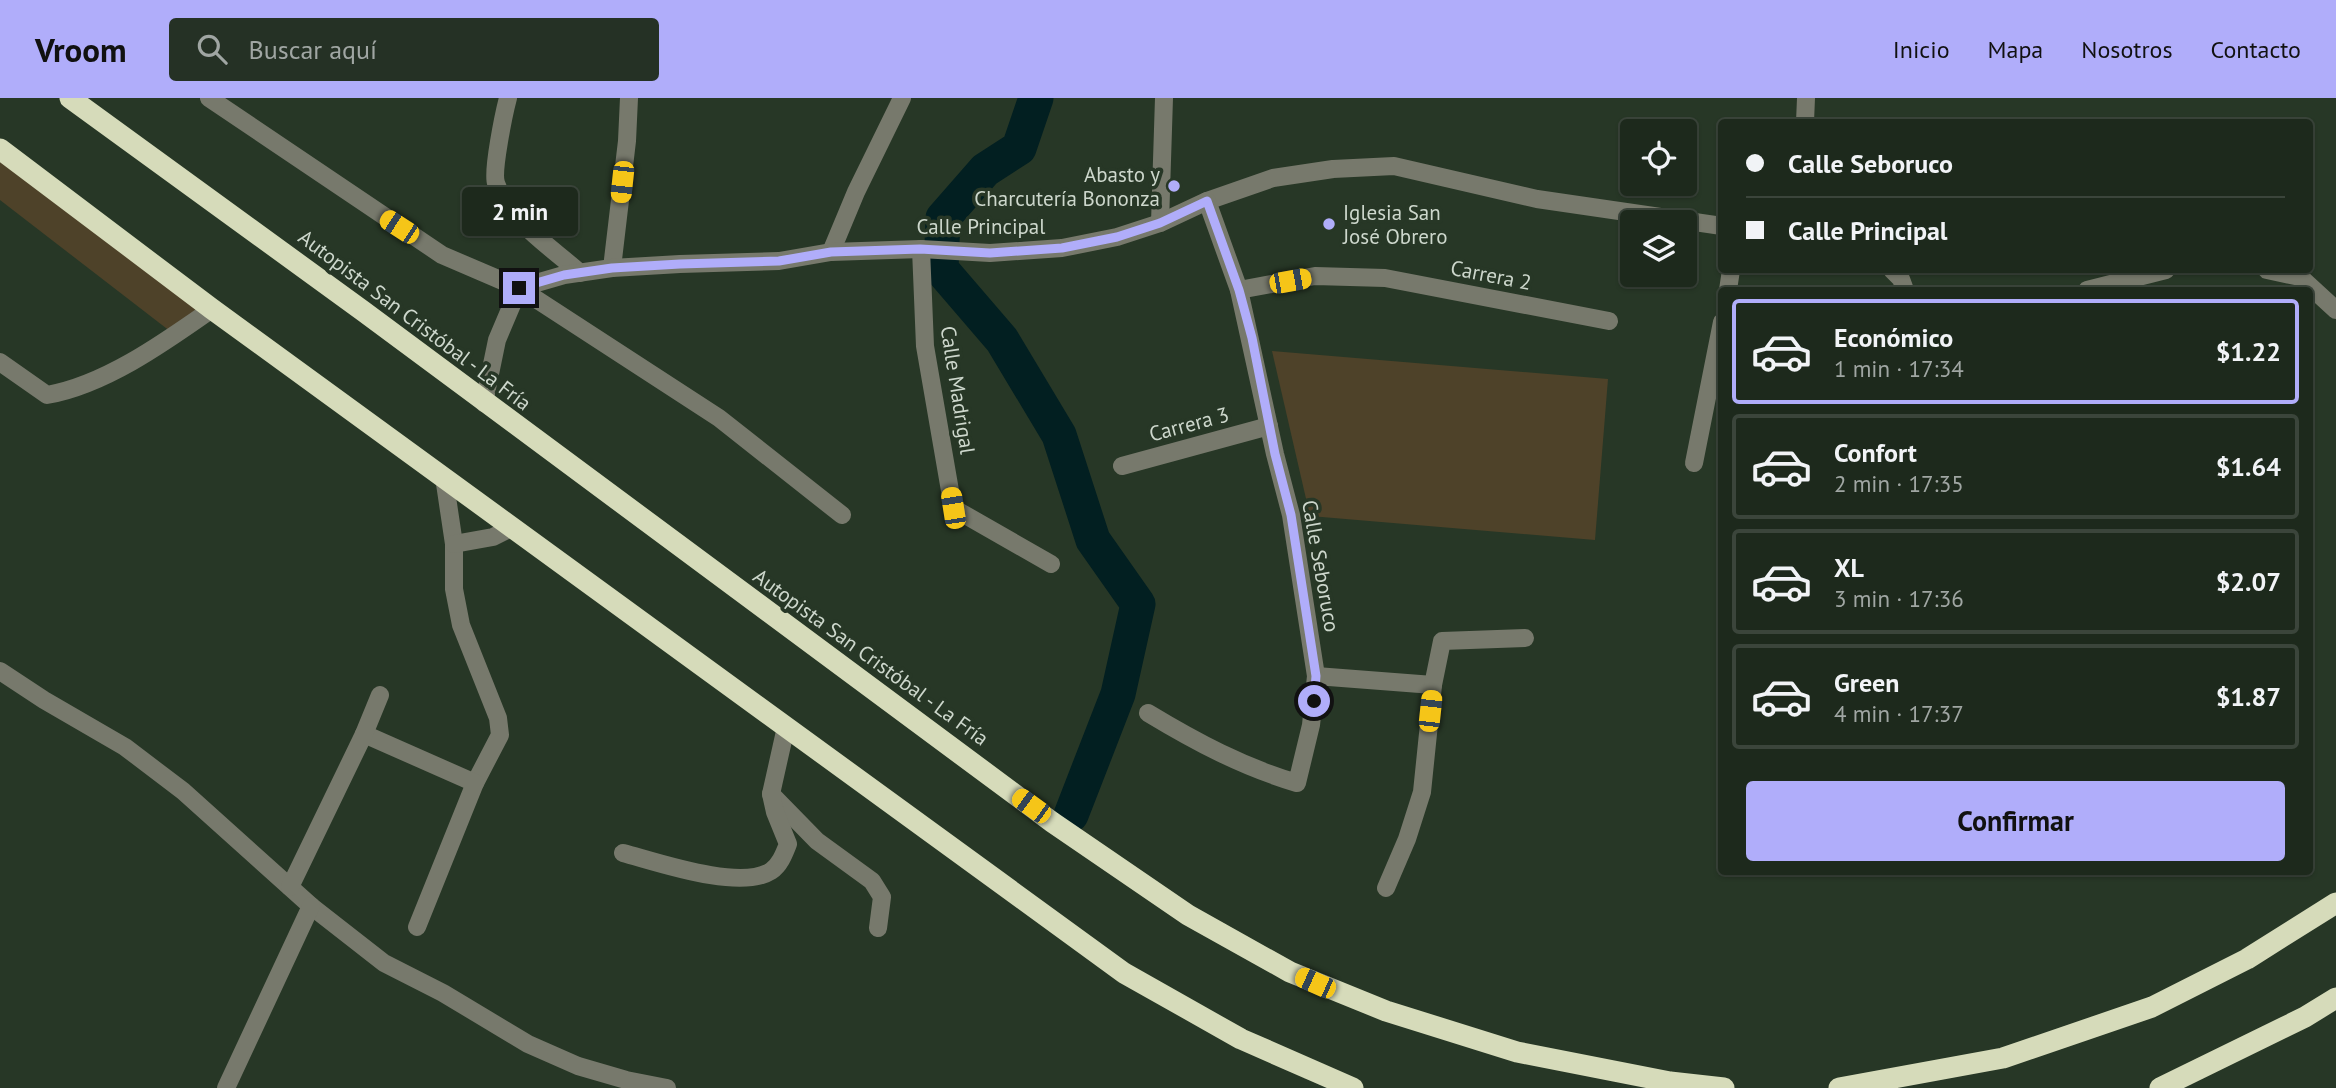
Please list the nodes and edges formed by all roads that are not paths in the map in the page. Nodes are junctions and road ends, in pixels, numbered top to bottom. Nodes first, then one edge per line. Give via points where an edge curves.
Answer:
1 (70, 98) edge
2 (209, 98) edge
3 (508, 98) edge
4 (629, 98) edge
5 (902, 98) edge
6 (1164, 98) edge
7 (1806, 98) edge
8 (1804, 119) edge
9 (0, 149) edge
10 (1207, 201) junction
11 (1160, 223) junction
12 (1718, 225) edge
13 (920, 249) junction
14 (831, 252) junction
15 (612, 268) junction
16 (580, 273) junction
17 (2154, 273) edge
18 (2281, 273) edge
19 (2099, 287) edge
20 (2311, 287) edge
21 (519, 288) junction
22 (2313, 289) edge
23 (1239, 290) junction
24 (212, 309) junction
25 (2336, 310) edge
26 (1609, 321) dead end
27 (1718, 342) edge
28 (0, 362) edge
29 (485, 402) junction
30 (1269, 426) junction
31 (1694, 463) dead end
32 (1122, 466) dead end
33 (444, 477) junction
34 (842, 515) dead end
35 (513, 527) junction
36 (454, 544) junction
37 (1051, 564) dead end
38 (1525, 638) dead end
39 (0, 671) edge
40 (1316, 676) junction
41 (1433, 685) junction
42 (380, 695) dead end
43 (1148, 713) dead end
44 (786, 727) junction
45 (365, 734) junction
46 (475, 783) junction
47 (771, 794) junction
48 (623, 853) dead end
49 (290, 887) junction
50 (1386, 888) dead end
51 (2336, 903) edge
52 (311, 906) junction
53 (417, 927) dead end
54 (878, 928) dead end
55 (2336, 998) edge
56 (226, 1088) edge
57 (667, 1088) edge
58 (1353, 1088) edge
59 (1724, 1088) edge
60 (1839, 1088) edge
61 (2160, 1088) edge

1 - 29 highway, Autopista San Cristóbal - La Fría
2 - 21 street via 442,255
3 - 16 street via 495,181 511,210
4 - 15 street
5 - 14 street
6 - 11 street
7 - 8 street
9 - 24 highway
10 - 11 street, Calle Principal
10 - 12 street, Calle Principal via 1273,178 1394,166 1537,199
10 - 23 street, Calle Seboruco
11 - 13 street, Calle Principal via 1062,248 990,253
13 - 14 street, Calle Principal
13 - 37 street, Calle Madrigal via 925,345 953,508
14 - 15 street, Calle Principal via 779,261
15 - 16 street, Calle Principal
16 - 21 street, Calle Principal
17 - 19 street
18 - 20 street via 2300,277
21 - 29 street via 497,340
21 - 34 street via 719,418
22 - 25 street
23 - 26 street, Carrera 2 via 1315,276 1385,278
23 - 30 street, Calle Seboruco
24 - 28 street via 126,364 64,392 47,395
24 - 33 highway
27 - 31 street
29 - 59 highway, Autopista San Cristóbal - La Fría via 1052,822 1188,915 1290,972 1386,1011 1517,1052
30 - 32 street, Carrera 3
30 - 40 street, Calle Seboruco via 1291,515
33 - 35 highway
33 - 36 street
35 - 36 street via 494,537
35 - 44 highway
36 - 46 street via 454,589 461,625 498,718 500,735
38 - 41 street via 1442,641
39 - 49 street via 125,747 183,791
40 - 41 street
40 - 43 street, Calle Seboruco via 1311,725 1297,783 1229,758
41 - 50 street via 1422,792
42 - 45 street
44 - 47 street
44 - 58 highway via 1124,973 1241,1040
45 - 46 street
45 - 49 street
46 - 53 street
47 - 48 street via 788,844 779,864 759,877 718,877
47 - 54 street via 817,841 872,881 882,897
49 - 52 street
51 - 60 highway via 2247,959 2152,1007 2003,1058
52 - 56 street
52 - 57 street via 384,963 528,1044 578,1066
55 - 61 highway

